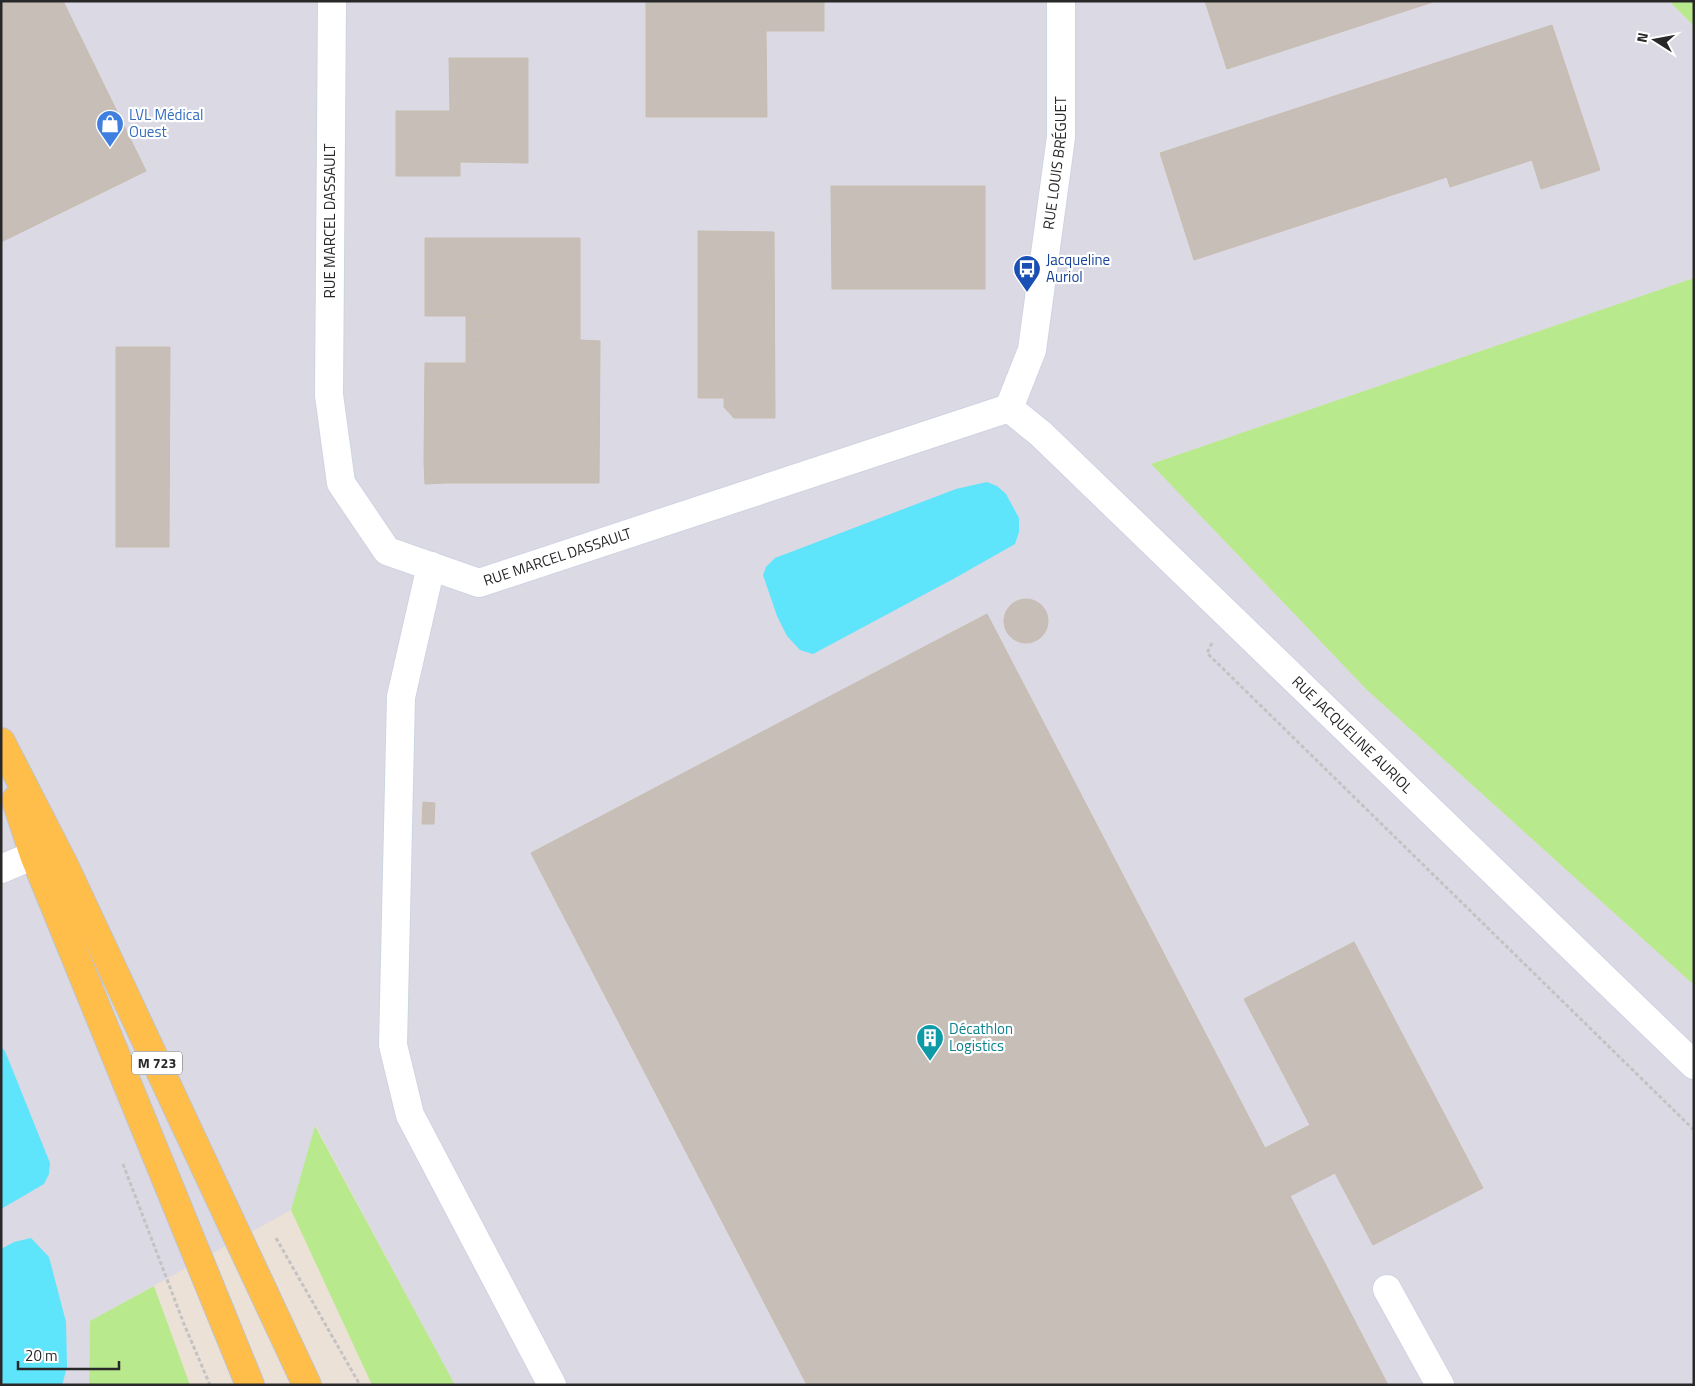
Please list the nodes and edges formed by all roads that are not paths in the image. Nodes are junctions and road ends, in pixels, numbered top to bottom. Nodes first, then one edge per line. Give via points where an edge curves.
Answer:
1 (332, 1) edge
2 (1061, 1) edge
3 (1008, 408) junction
4 (431, 566) junction
5 (1, 742) edge
6 (1, 754) edge
7 (34, 855) junction
8 (1, 869) edge
9 (1694, 1065) edge
10 (1387, 1289) dead end
11 (250, 1385) edge
12 (307, 1385) edge
13 (552, 1385) edge
14 (1440, 1385) edge

1 - 4 street, RUE MARCEL DASSAULT via 329,395 341,483 387,551
2 - 3 street, RUE LOUIS BRÉGUET via 1061,136 1032,350
3 - 4 street, RUE MARCEL DASSAULT via 479,583
3 - 9 street, RUE JACQUELINE AURIOL via 1041,434
4 - 13 street via 401,697 393,1045 410,1115
5 - 12 main road, M 723 via 64,865
6 - 7 main road, M 723
7 - 8 street
7 - 11 main road, M 723
10 - 14 street

